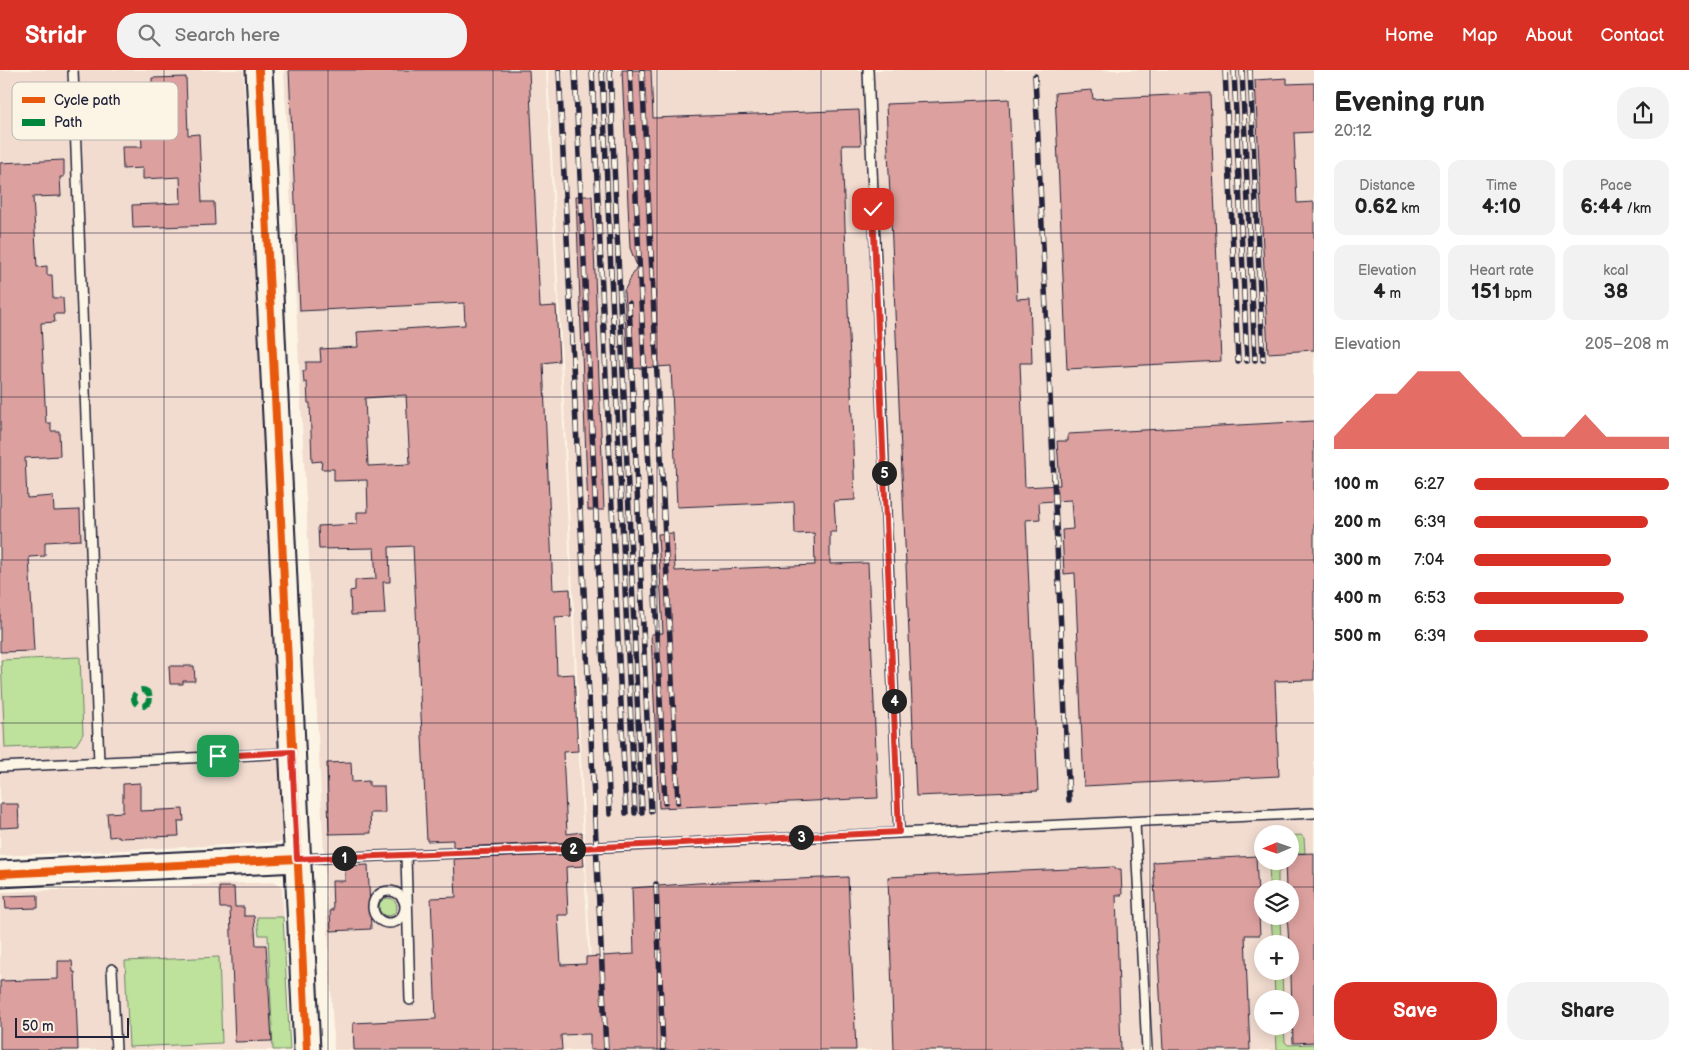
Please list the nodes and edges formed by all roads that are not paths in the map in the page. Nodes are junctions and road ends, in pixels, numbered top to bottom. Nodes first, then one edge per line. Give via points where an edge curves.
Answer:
1 (259, 70) edge
2 (868, 70) edge
3 (76, 140) edge
4 (292, 752) junction
5 (99, 763) junction
6 (0, 767) edge
7 (1314, 813) edge
8 (1135, 823) junction
9 (899, 832) junction
10 (406, 856) junction
11 (297, 859) junction
12 (0, 874) edge
13 (112, 969) dead end
14 (410, 1000) dead end
15 (116, 1050) edge
16 (307, 1050) edge
17 (1147, 1050) edge

1 - 4 street
2 - 9 lane
3 - 5 lane
4 - 5 lane
4 - 11 street
5 - 6 lane
7 - 8 lane
8 - 9 lane
8 - 17 lane
9 - 10 lane
10 - 11 lane
10 - 14 lane
11 - 12 street
11 - 16 street
13 - 15 lane

